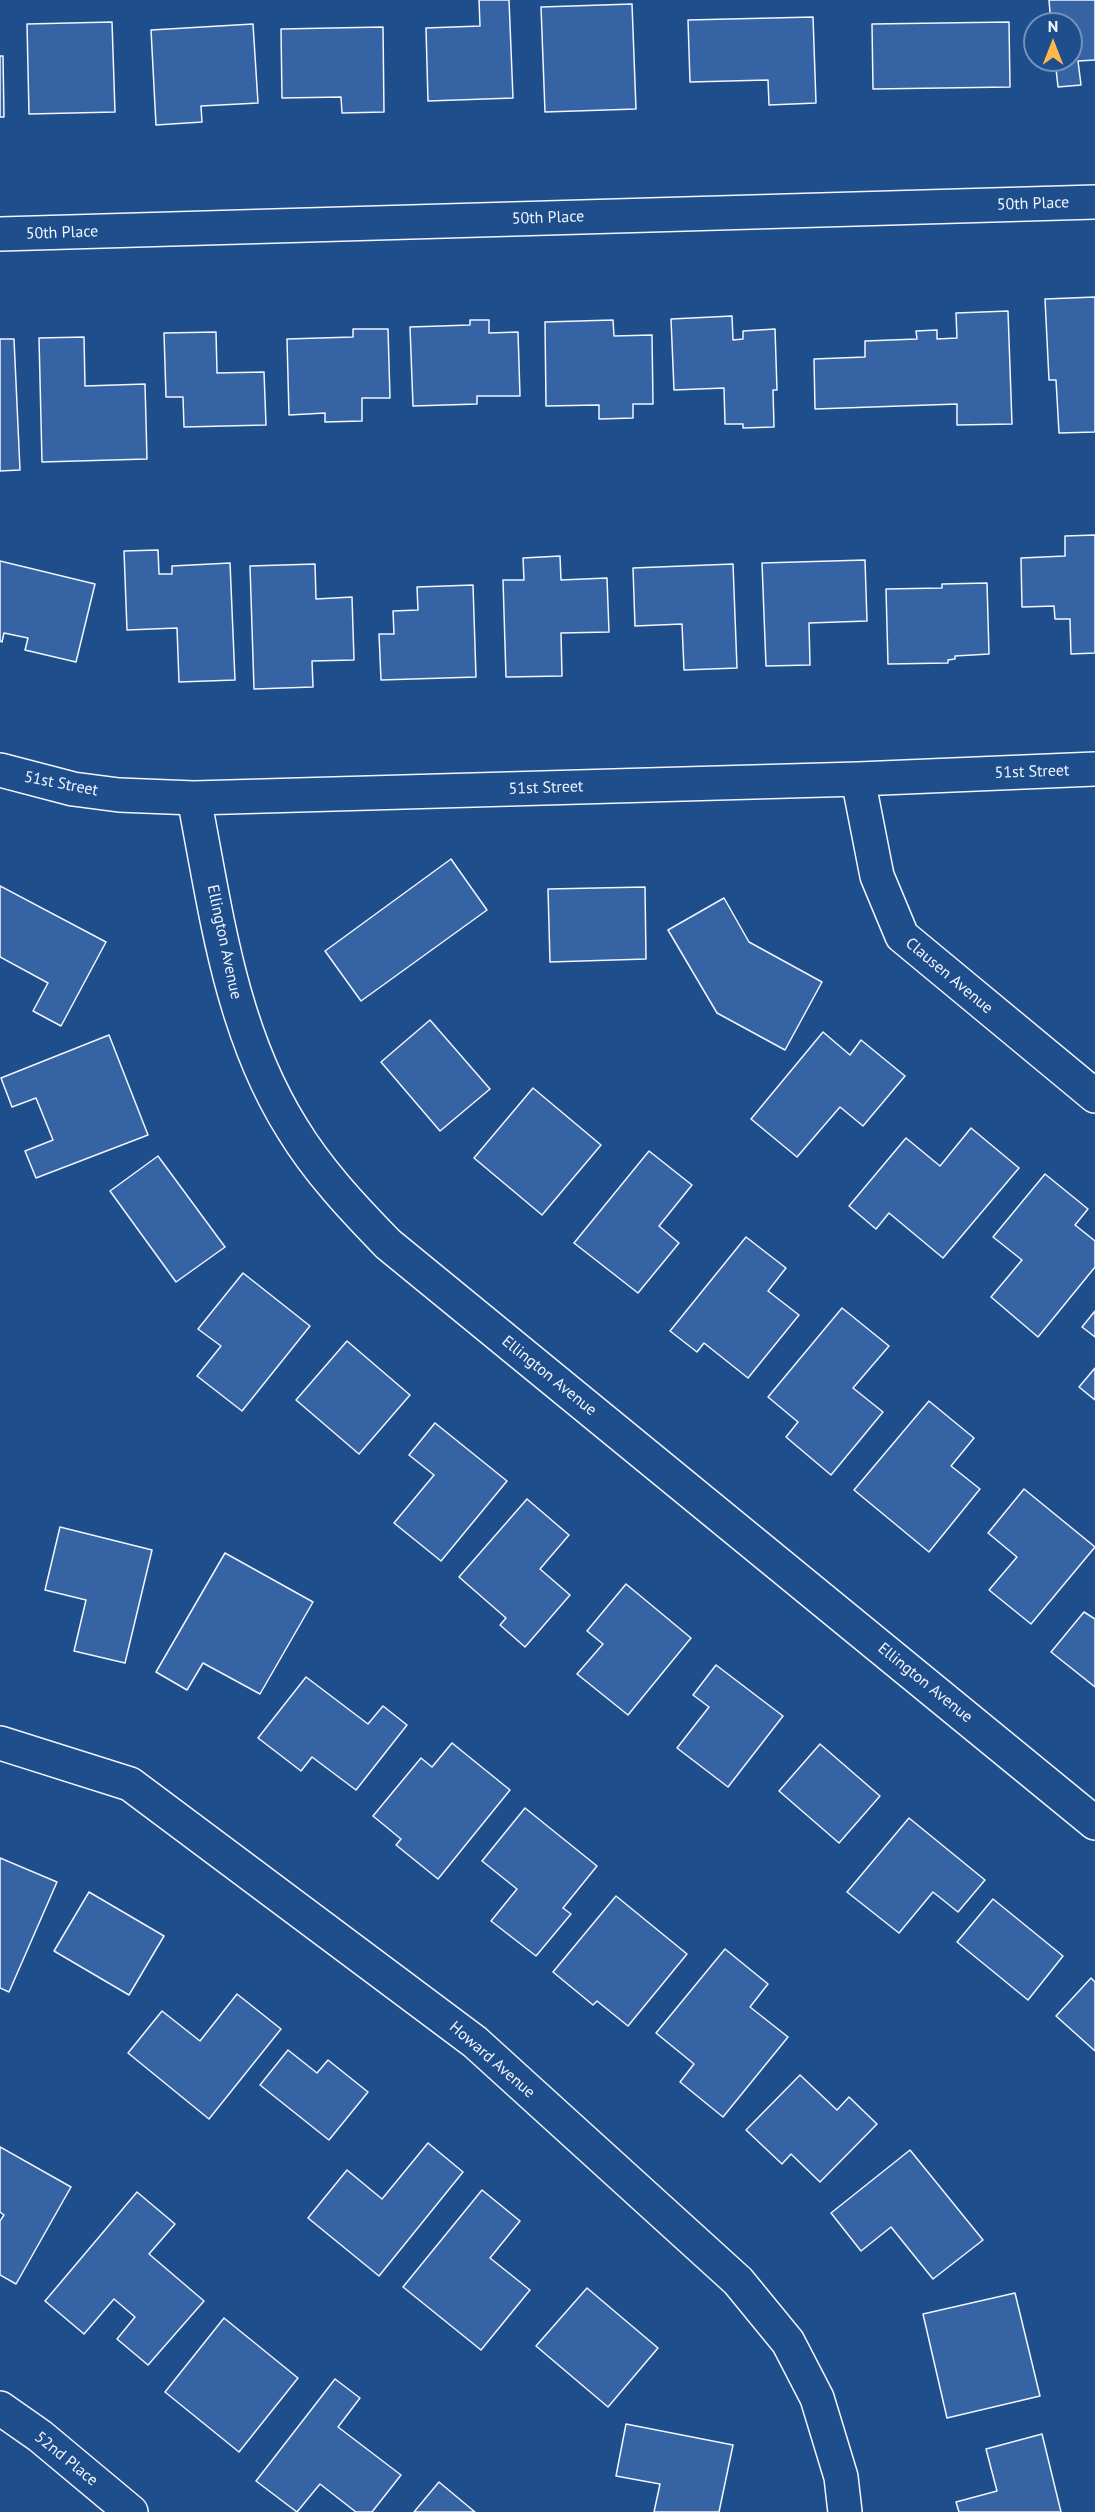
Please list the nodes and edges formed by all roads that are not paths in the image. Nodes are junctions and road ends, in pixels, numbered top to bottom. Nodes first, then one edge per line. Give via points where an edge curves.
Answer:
1 (1095, 202) edge
2 (0, 234) edge
3 (1095, 769) edge
4 (0, 770) edge
5 (858, 779) junction
6 (194, 798) junction
7 (1095, 1096) edge
8 (0, 1743) edge
9 (1095, 1822) edge
10 (0, 2408) edge
11 (131, 2512) edge
12 (845, 2512) edge

1 - 2 street, 50th Place
3 - 5 street, 51st Street
4 - 6 street, 51st Street via 73,789
5 - 6 street, 51st Street
5 - 7 street, Clausen Avenue via 877,876 902,936
6 - 9 street, Ellington Avenue via 230,982 253,1053 291,1128 337,1190 388,1244
8 - 12 street, Howard Avenue via 129,1784 475,2042 738,2281 788,2342 817,2398 842,2476
10 - 11 street, 52nd Place

